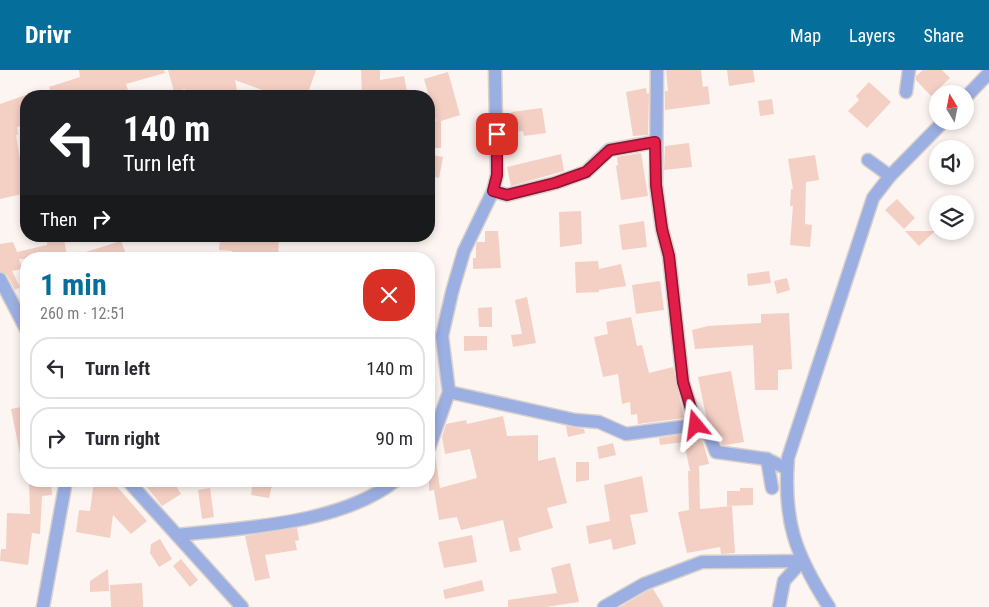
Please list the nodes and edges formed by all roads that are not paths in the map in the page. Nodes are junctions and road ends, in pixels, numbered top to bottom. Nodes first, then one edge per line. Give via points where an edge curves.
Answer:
1 (495, 70) edge
2 (656, 70) edge
3 (909, 70) edge
4 (989, 73) edge
5 (974, 89) edge
6 (906, 92) dead end
7 (935, 130) edge
8 (655, 142) junction
9 (868, 160) dead end
10 (890, 176) junction
11 (493, 191) junction
12 (0, 280) edge
13 (20, 318) edge
14 (449, 392) junction
15 (696, 425) junction
16 (435, 431) edge
17 (767, 459) junction
18 (787, 469) junction
19 (65, 487) edge
20 (133, 487) edge
21 (388, 487) edge
22 (772, 488) dead end
23 (177, 535) junction
24 (802, 561) junction
25 (43, 607) edge
26 (242, 607) edge
27 (604, 607) edge
28 (779, 607) edge
29 (829, 607) edge

1 - 11 street via 498,163
2 - 8 street
3 - 6 street
4 - 5 street
7 - 10 street
8 - 11 street via 610,150 586,172 555,183 507,195
8 - 15 street via 656,185 669,256 683,382
9 - 10 street
10 - 18 street via 874,198
11 - 14 street via 464,251 442,336
12 - 13 street
14 - 15 street via 576,420 599,422 626,434
14 - 16 street
15 - 17 street via 710,437 716,452
17 - 18 street
17 - 22 street
18 - 24 street via 789,523
19 - 25 street
20 - 23 street
21 - 23 street via 379,494 312,517
23 - 26 street
24 - 27 street via 702,562 644,584
24 - 28 street via 784,581
24 - 29 street

